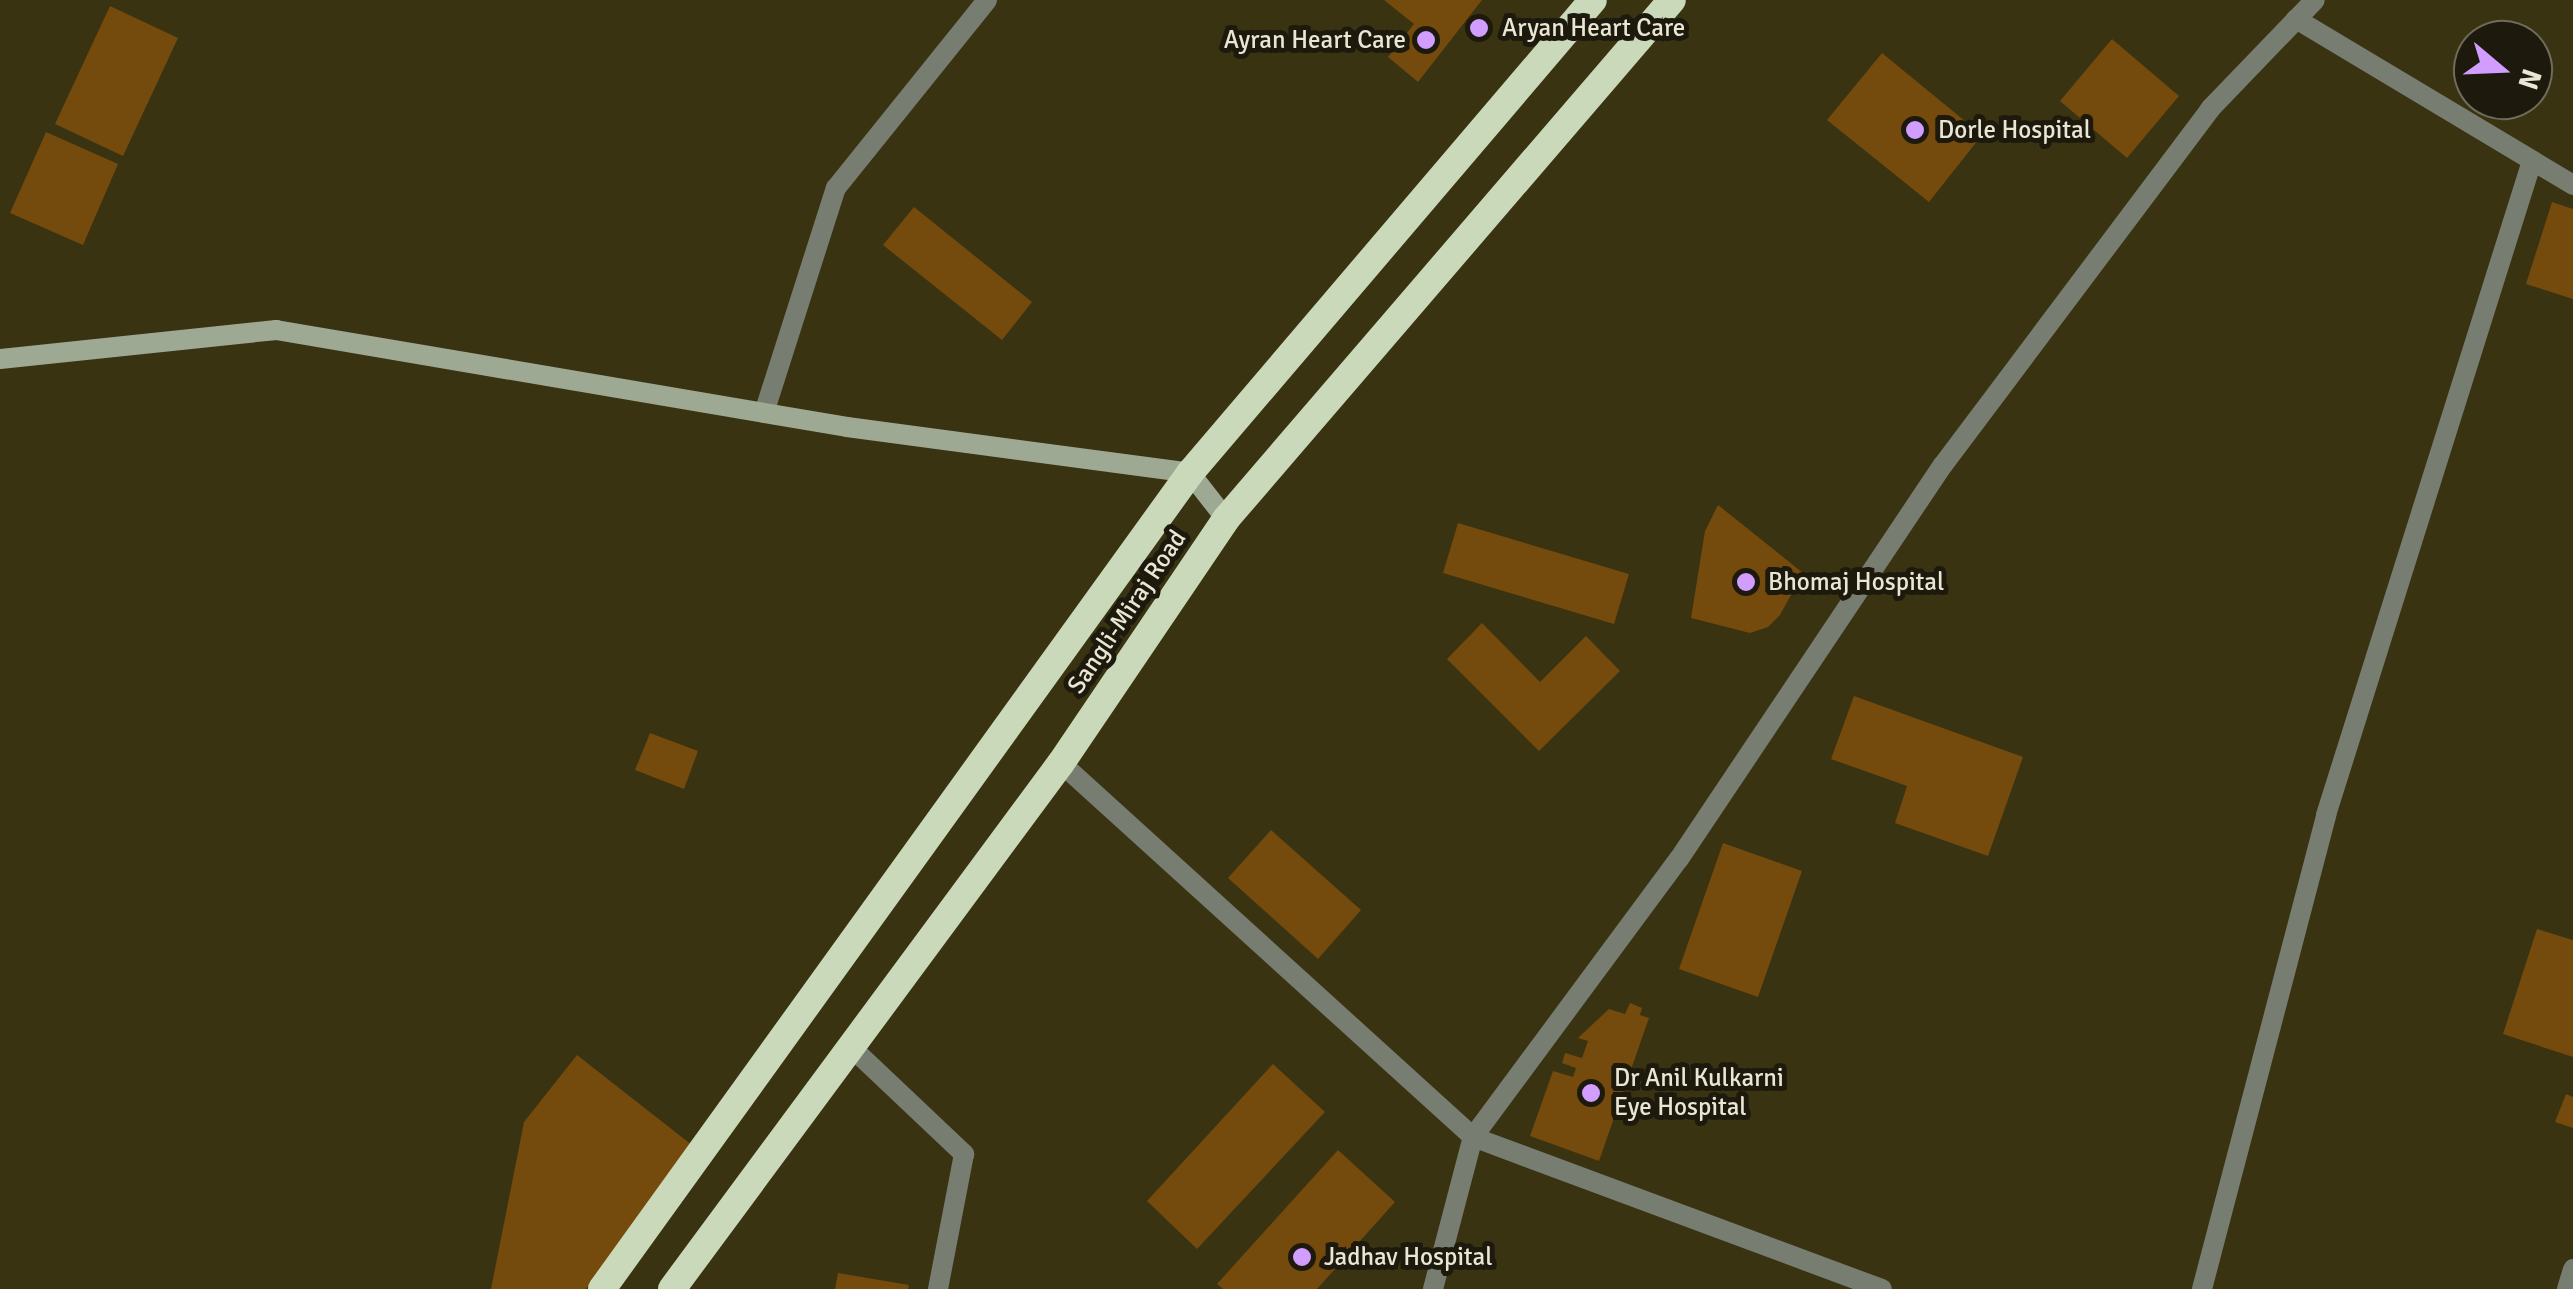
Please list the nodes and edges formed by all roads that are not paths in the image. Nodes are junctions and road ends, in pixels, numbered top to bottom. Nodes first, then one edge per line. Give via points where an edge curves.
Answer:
1 (987, 0) edge
2 (1593, 0) edge
3 (1672, 0) edge
4 (2315, 0) edge
5 (2296, 20) junction
6 (2532, 161) junction
7 (2573, 185) edge
8 (0, 359) edge
9 (764, 413) junction
10 (1190, 473) junction
11 (1226, 518) junction
12 (1061, 763) junction
13 (850, 1048) junction
14 (1473, 1137) junction
15 (2573, 1268) edge
16 (602, 1289) edge
17 (672, 1289) edge
18 (938, 1289) edge
19 (1433, 1289) edge
20 (1882, 1289) edge
21 (2202, 1289) edge
22 (2567, 1289) edge

1 - 9 street via 836,188
2 - 10 highway, Sangli-Miraj Road
3 - 11 highway, Sangli-Miraj Road
4 - 5 street
5 - 6 street
5 - 14 street via 2210,108 1943,465 1679,859
6 - 7 street
6 - 21 street via 2326,815
8 - 9 main road via 276,330
9 - 10 main road
10 - 11 main road
10 - 16 highway, Sangli-Miraj Road
11 - 12 highway, Sangli-Miraj Road
12 - 13 highway, Sangli-Miraj Road
12 - 14 street
13 - 17 highway, Sangli-Miraj Road
13 - 18 street via 964,1154
14 - 19 street
14 - 20 street
15 - 22 street

